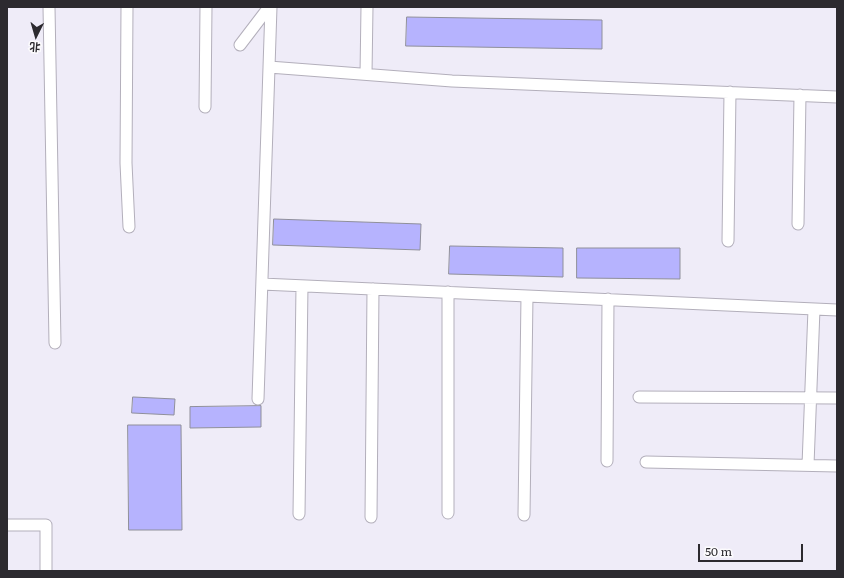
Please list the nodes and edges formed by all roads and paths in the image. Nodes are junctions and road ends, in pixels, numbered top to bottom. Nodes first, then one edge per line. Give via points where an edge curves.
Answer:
1 (49, 7) edge
2 (127, 7) edge
3 (206, 7) edge
4 (270, 7) edge
5 (367, 7) edge
6 (240, 45) dead end
7 (269, 67) junction
8 (366, 74) junction
9 (730, 92) junction
10 (800, 95) junction
11 (837, 97) edge
12 (205, 108) dead end
13 (798, 224) dead end
14 (129, 227) dead end
15 (728, 241) dead end
16 (262, 284) junction
17 (302, 286) junction
18 (373, 289) junction
19 (448, 292) junction
20 (527, 296) junction
21 (608, 299) junction
22 (814, 308) junction
23 (837, 310) edge
24 (55, 343) dead end
25 (639, 397) dead end
26 (811, 397) junction
27 (837, 398) edge
28 (258, 399) dead end
29 (607, 462) dead end
30 (646, 462) dead end
31 (808, 465) junction
32 (837, 466) edge
33 (448, 513) dead end
34 (299, 514) dead end
35 (524, 515) dead end
36 (371, 518) dead end
37 (7, 525) edge
38 (46, 571) edge

1 - 24 street
2 - 14 street via 126,163
3 - 12 street
4 - 6 street
4 - 7 street
5 - 8 street
7 - 8 street
7 - 16 street
8 - 9 street via 452,81
9 - 10 street
9 - 15 street
10 - 11 street
10 - 13 street
16 - 17 street
16 - 28 street
17 - 18 street
17 - 34 street
18 - 19 street
18 - 36 street
19 - 20 street
19 - 33 street
20 - 21 street
20 - 35 street
21 - 22 street
21 - 29 street
22 - 23 street
22 - 26 street
25 - 26 street
26 - 27 street
26 - 31 street
30 - 31 street
31 - 32 street
37 - 38 street via 46,524

